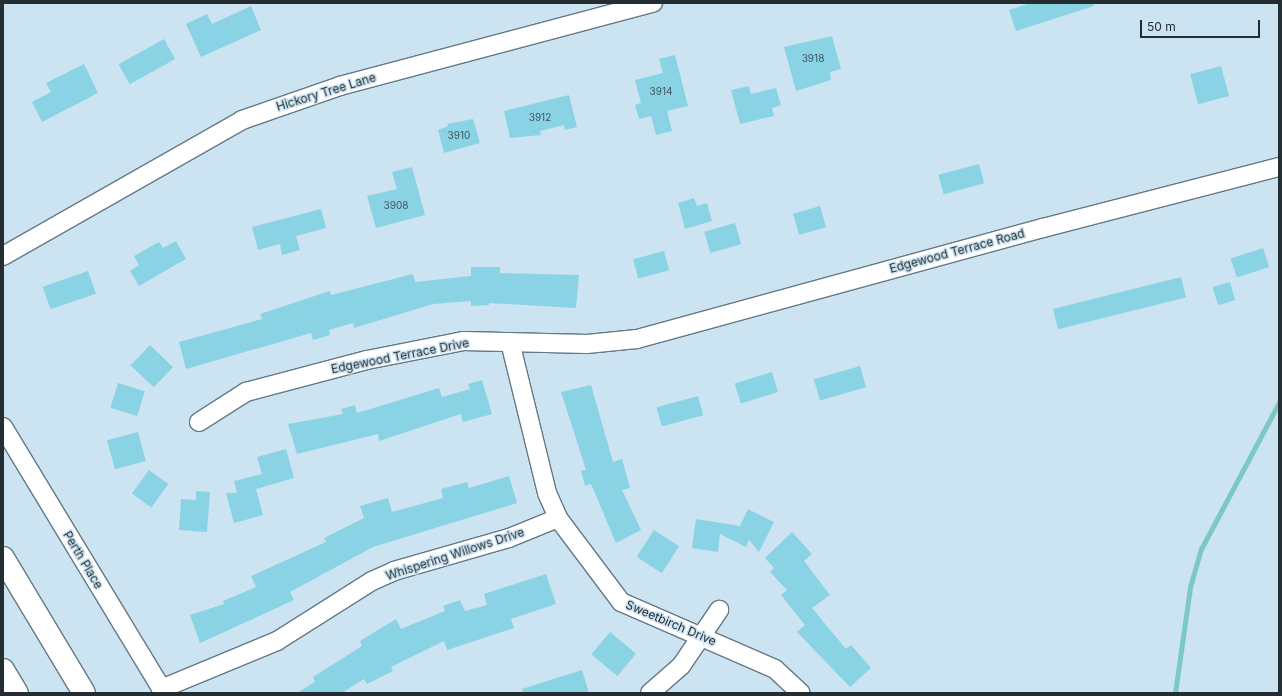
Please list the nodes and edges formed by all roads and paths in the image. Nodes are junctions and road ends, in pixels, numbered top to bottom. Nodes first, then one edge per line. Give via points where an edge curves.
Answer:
1 (653, 3) edge
2 (1279, 167) edge
3 (3, 256) edge
4 (637, 339) joint
5 (510, 342) junction
6 (199, 422) dead end
7 (3, 428) edge
8 (558, 518) junction
9 (3, 558) edge
10 (719, 610) dead end
11 (703, 637) junction
12 (3, 670) edge
13 (163, 691) edge
14 (17, 693) edge
15 (84, 693) edge
16 (650, 693) edge
17 (801, 693) edge

1 - 3 street, Hickory Tree Lane via 340,86 250,117
2 - 4 street, Edgewood Terrace Road via 1043,228
4 - 5 street, Edgewood Terrace Drive via 587,344
5 - 6 street, Edgewood Terrace Drive via 464,341 367,360 246,392
5 - 8 street, Sweetbirch Drive via 547,493
7 - 13 street, Perth Place
8 - 11 street, Sweetbirch Drive via 621,602
8 - 13 street, Whispering Willows Drive via 509,538 394,571 372,581 277,641
9 - 15 highway
10 - 11 street
11 - 16 street via 680,666
11 - 17 street, Sweetbirch Drive via 775,669
12 - 14 highway

